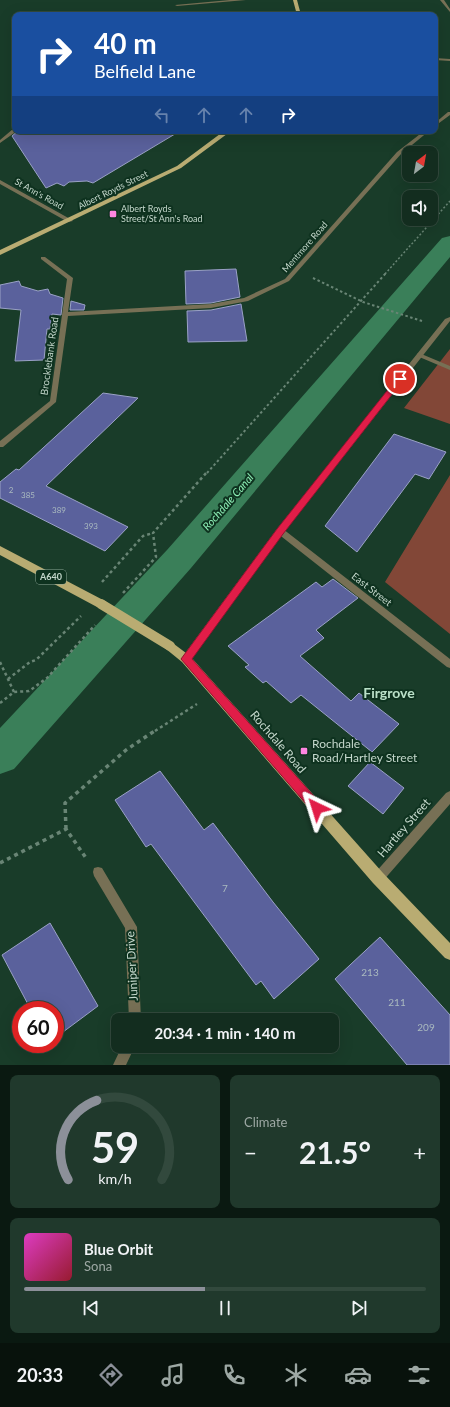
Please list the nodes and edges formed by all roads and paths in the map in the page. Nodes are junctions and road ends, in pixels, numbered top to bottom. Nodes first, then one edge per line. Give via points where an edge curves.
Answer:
1 (244, 0) edge
2 (295, 0) edge
3 (442, 0) edge
4 (177, 5) dead end
5 (450, 11) edge
6 (298, 12) edge
7 (438, 59) edge
8 (450, 60) edge
9 (450, 113) edge
10 (438, 123) edge
11 (12, 132) edge
12 (224, 134) edge
13 (423, 134) edge
14 (0, 142) edge
15 (0, 182) edge
16 (450, 201) edge
17 (70, 221) junction
18 (0, 253) edge
19 (43, 258) dead end
20 (296, 270) junction
21 (362, 301) junction
22 (65, 314) junction
23 (415, 319) dead end
24 (448, 319) edge
25 (419, 355) junction
26 (450, 368) edge
27 (0, 445) edge
28 (280, 532) junction
29 (153, 533) junction
30 (0, 550) edge
31 (105, 578) dead end
32 (119, 597) dead end
33 (98, 603) junction
34 (99, 620) dead end
35 (186, 659) junction
36 (0, 662) edge
37 (450, 664) edge
38 (8, 679) junction
39 (14, 692) junction
40 (215, 692) junction
41 (0, 703) edge
42 (450, 796) edge
43 (66, 828) junction
44 (0, 863) edge
45 (98, 872) joint
46 (378, 878) junction
47 (450, 953) edge
48 (135, 1013) edge
49 (125, 1053) edge
50 (119, 1065) edge

1 - 4 street
2 - 6 main road
3 - 5 street
7 - 8 street
9 - 10 street
11 - 14 street
12 - 17 main road, Albert Royds Street via 179,167
13 - 20 street, Mentmore Road via 399,153
15 - 17 street, St Ann's Road
16 - 21 path
17 - 18 main road, Albert Royds Street
19 - 22 street, Brocklebank Road via 70,278
20 - 21 path
20 - 22 street, Mentmore Road via 288,280 246,300 211,306
21 - 23 path
21 - 29 path
22 - 27 street, Brocklebank Road via 53,402
24 - 25 street
25 - 26 street
25 - 28 street
28 - 35 street
28 - 37 street, East Street
29 - 31 path via 143,536
29 - 32 path via 156,557
30 - 33 main road, A640
33 - 35 main road, Rochdale Road / A640, bridge via 170,646
33 - 38 path via 46,651
34 - 39 path via 47,678 29,691
35 - 40 main road, Rochdale Road / A640
36 - 38 path
38 - 39 path
39 - 41 path
40 - 43 path via 126,750 65,803
40 - 46 main road, Rochdale Road / A640
42 - 46 street, Hartley Street
43 - 44 path
43 - 45 path
45 - 48 street, Juniper Drive via 131,927
46 - 47 main road, Rochdale Road / A640
49 - 50 street

